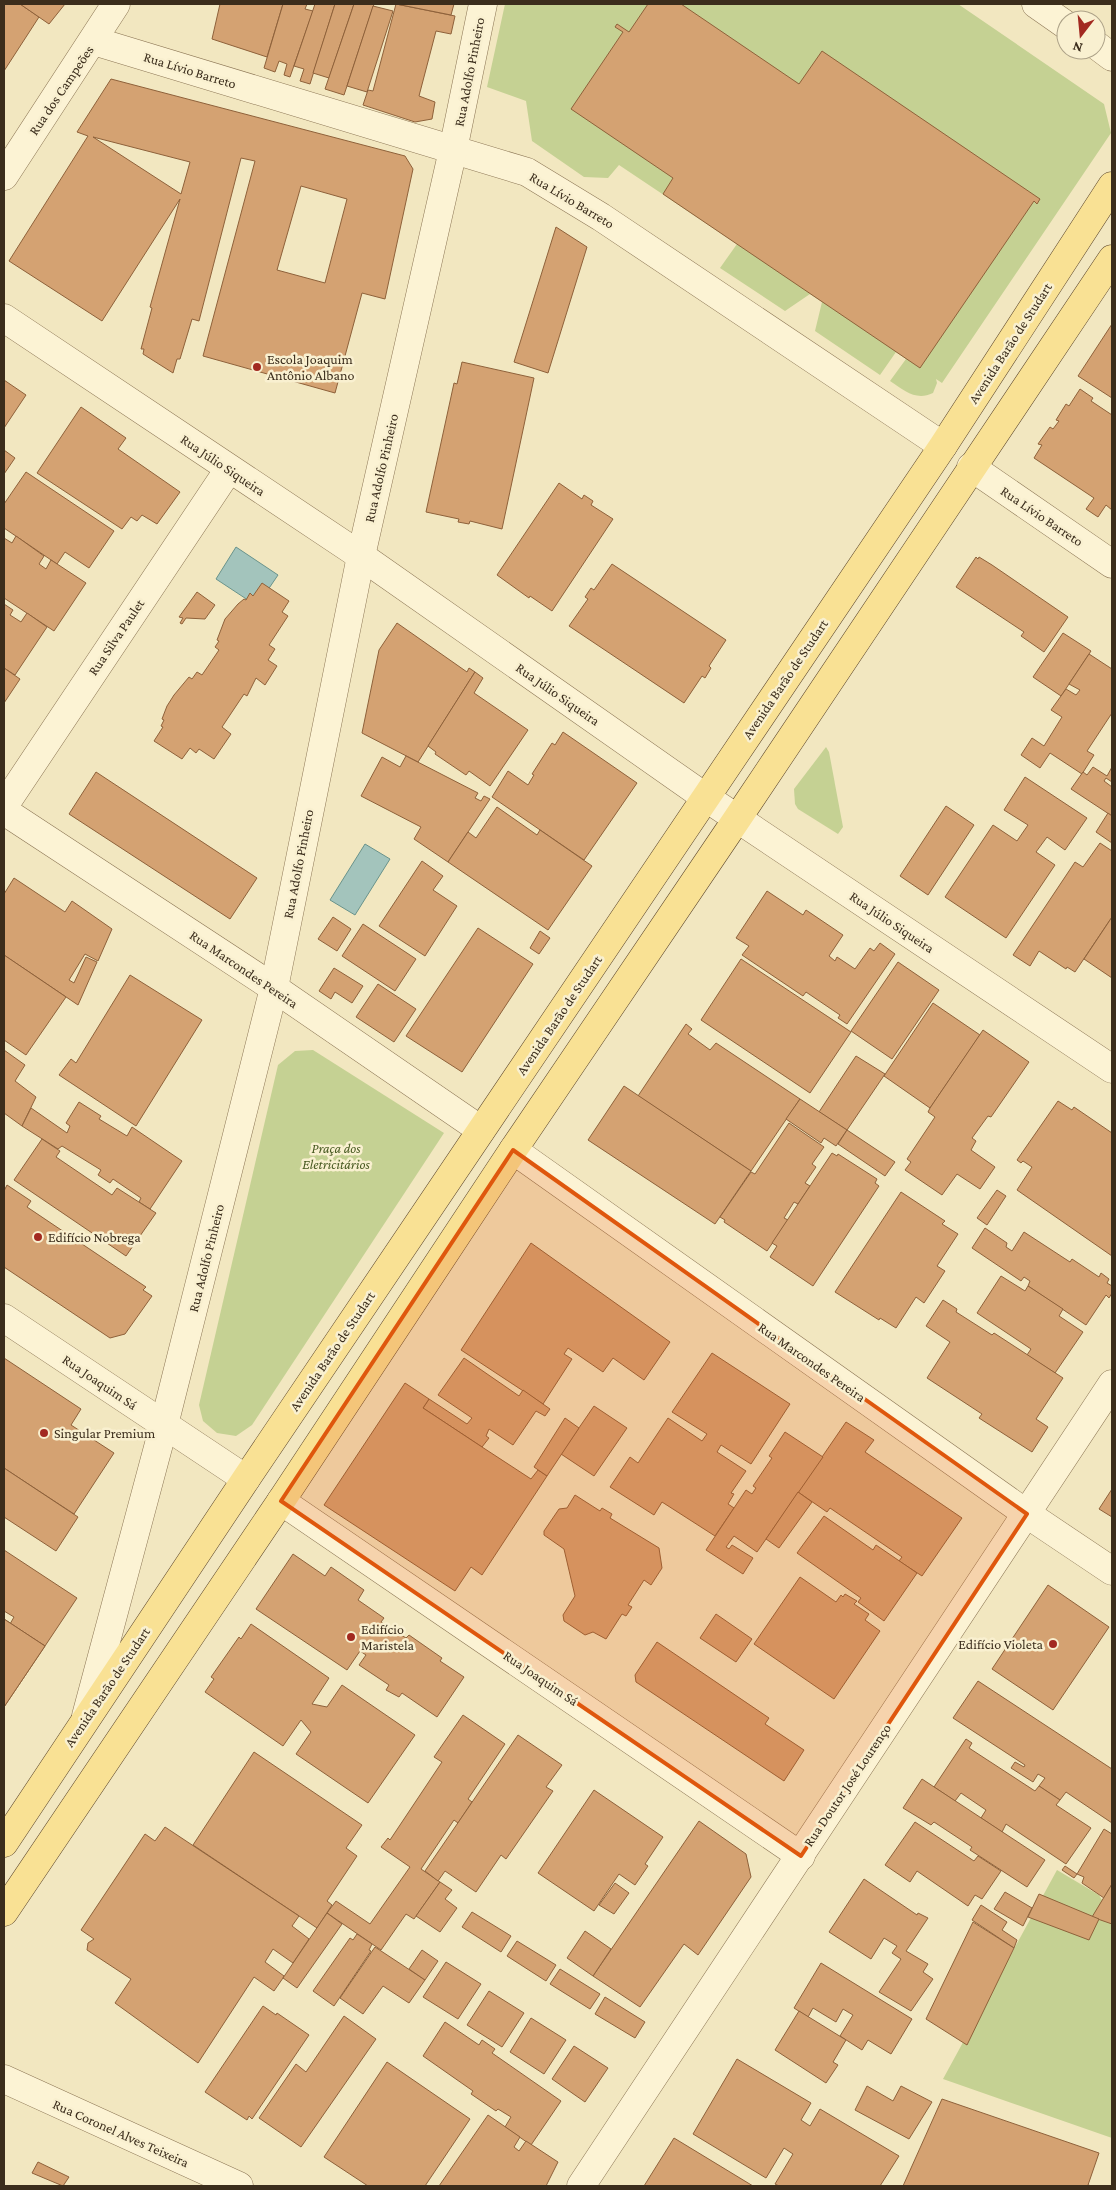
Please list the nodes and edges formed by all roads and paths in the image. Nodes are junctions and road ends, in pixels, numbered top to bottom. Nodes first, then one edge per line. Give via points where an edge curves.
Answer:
1 (116, 4) edge
2 (483, 4) edge
3 (1036, 4) edge
4 (1056, 18) edge
5 (94, 41) junction
6 (453, 150) junction
7 (4, 176) edge
8 (1112, 186) edge
9 (1112, 259) edge
10 (4, 318) edge
11 (943, 446) junction
12 (971, 468) junction
13 (229, 469) junction
14 (361, 556) junction
15 (1112, 564) edge
16 (705, 797) junction
17 (4, 806) edge
18 (4, 811) edge
19 (738, 819) junction
20 (274, 988) junction
21 (1112, 1069) edge
22 (481, 1130) junction
23 (513, 1150) junction
24 (4, 1318) edge
25 (1112, 1384) edge
26 (164, 1425) junction
27 (246, 1479) junction
28 (282, 1501) junction
29 (1027, 1514) junction
30 (1112, 1571) edge
31 (86, 1718) junction
32 (6, 1836) edge
33 (801, 1856) junction
34 (4, 1912) edge
35 (4, 2079) edge
36 (239, 2186) edge
37 (581, 2186) edge

1 - 5 street, Rua dos Campeões
2 - 6 street, Rua Adolfo Pinheiro
3 - 4 street
5 - 6 street, Rua Lívio Barreto
5 - 7 street, Rua dos Campeões
6 - 11 street, Rua Lívio Barreto via 527,172 601,217
6 - 14 street, Rua Adolfo Pinheiro
8 - 11 main road, Avenida Barão de Studart
9 - 12 main road
10 - 13 street, Rua Júlio Siqueira
11 - 16 main road, Avenida Barão de Studart
12 - 15 street, Rua Lívio Barreto
12 - 19 main road
13 - 14 street, Rua Júlio Siqueira
13 - 17 street, Rua Silva Paulet
14 - 16 street, Rua Júlio Siqueira
14 - 20 street, Rua Adolfo Pinheiro
16 - 19 street, Rua Júlio Siqueira
16 - 22 main road, Avenida Barão de Studart
18 - 20 street, Rua Marcondes Pereira
19 - 21 street, Rua Júlio Siqueira
19 - 23 main road
20 - 22 street, Rua Marcondes Pereira
20 - 26 street, Rua Adolfo Pinheiro
22 - 27 main road, Avenida Barão de Studart
23 - 28 main road
23 - 29 street, Rua Marcondes Pereira
24 - 26 street, Rua Joaquim Sá
25 - 29 street, Rua Doutor José Lourenço
26 - 27 street, Rua Joaquim Sá
26 - 31 street, Rua Adolfo Pinheiro
27 - 31 main road, Avenida Barão de Studart
28 - 33 street, Rua Joaquim Sá
28 - 34 main road
29 - 30 street, Rua Marcondes Pereira
29 - 33 street, Rua Doutor José Lourenço
31 - 32 main road, Avenida Barão de Studart
33 - 37 street, Rua Doutor José Lourenço
35 - 36 street, Rua Coronel Alves Teixeira

